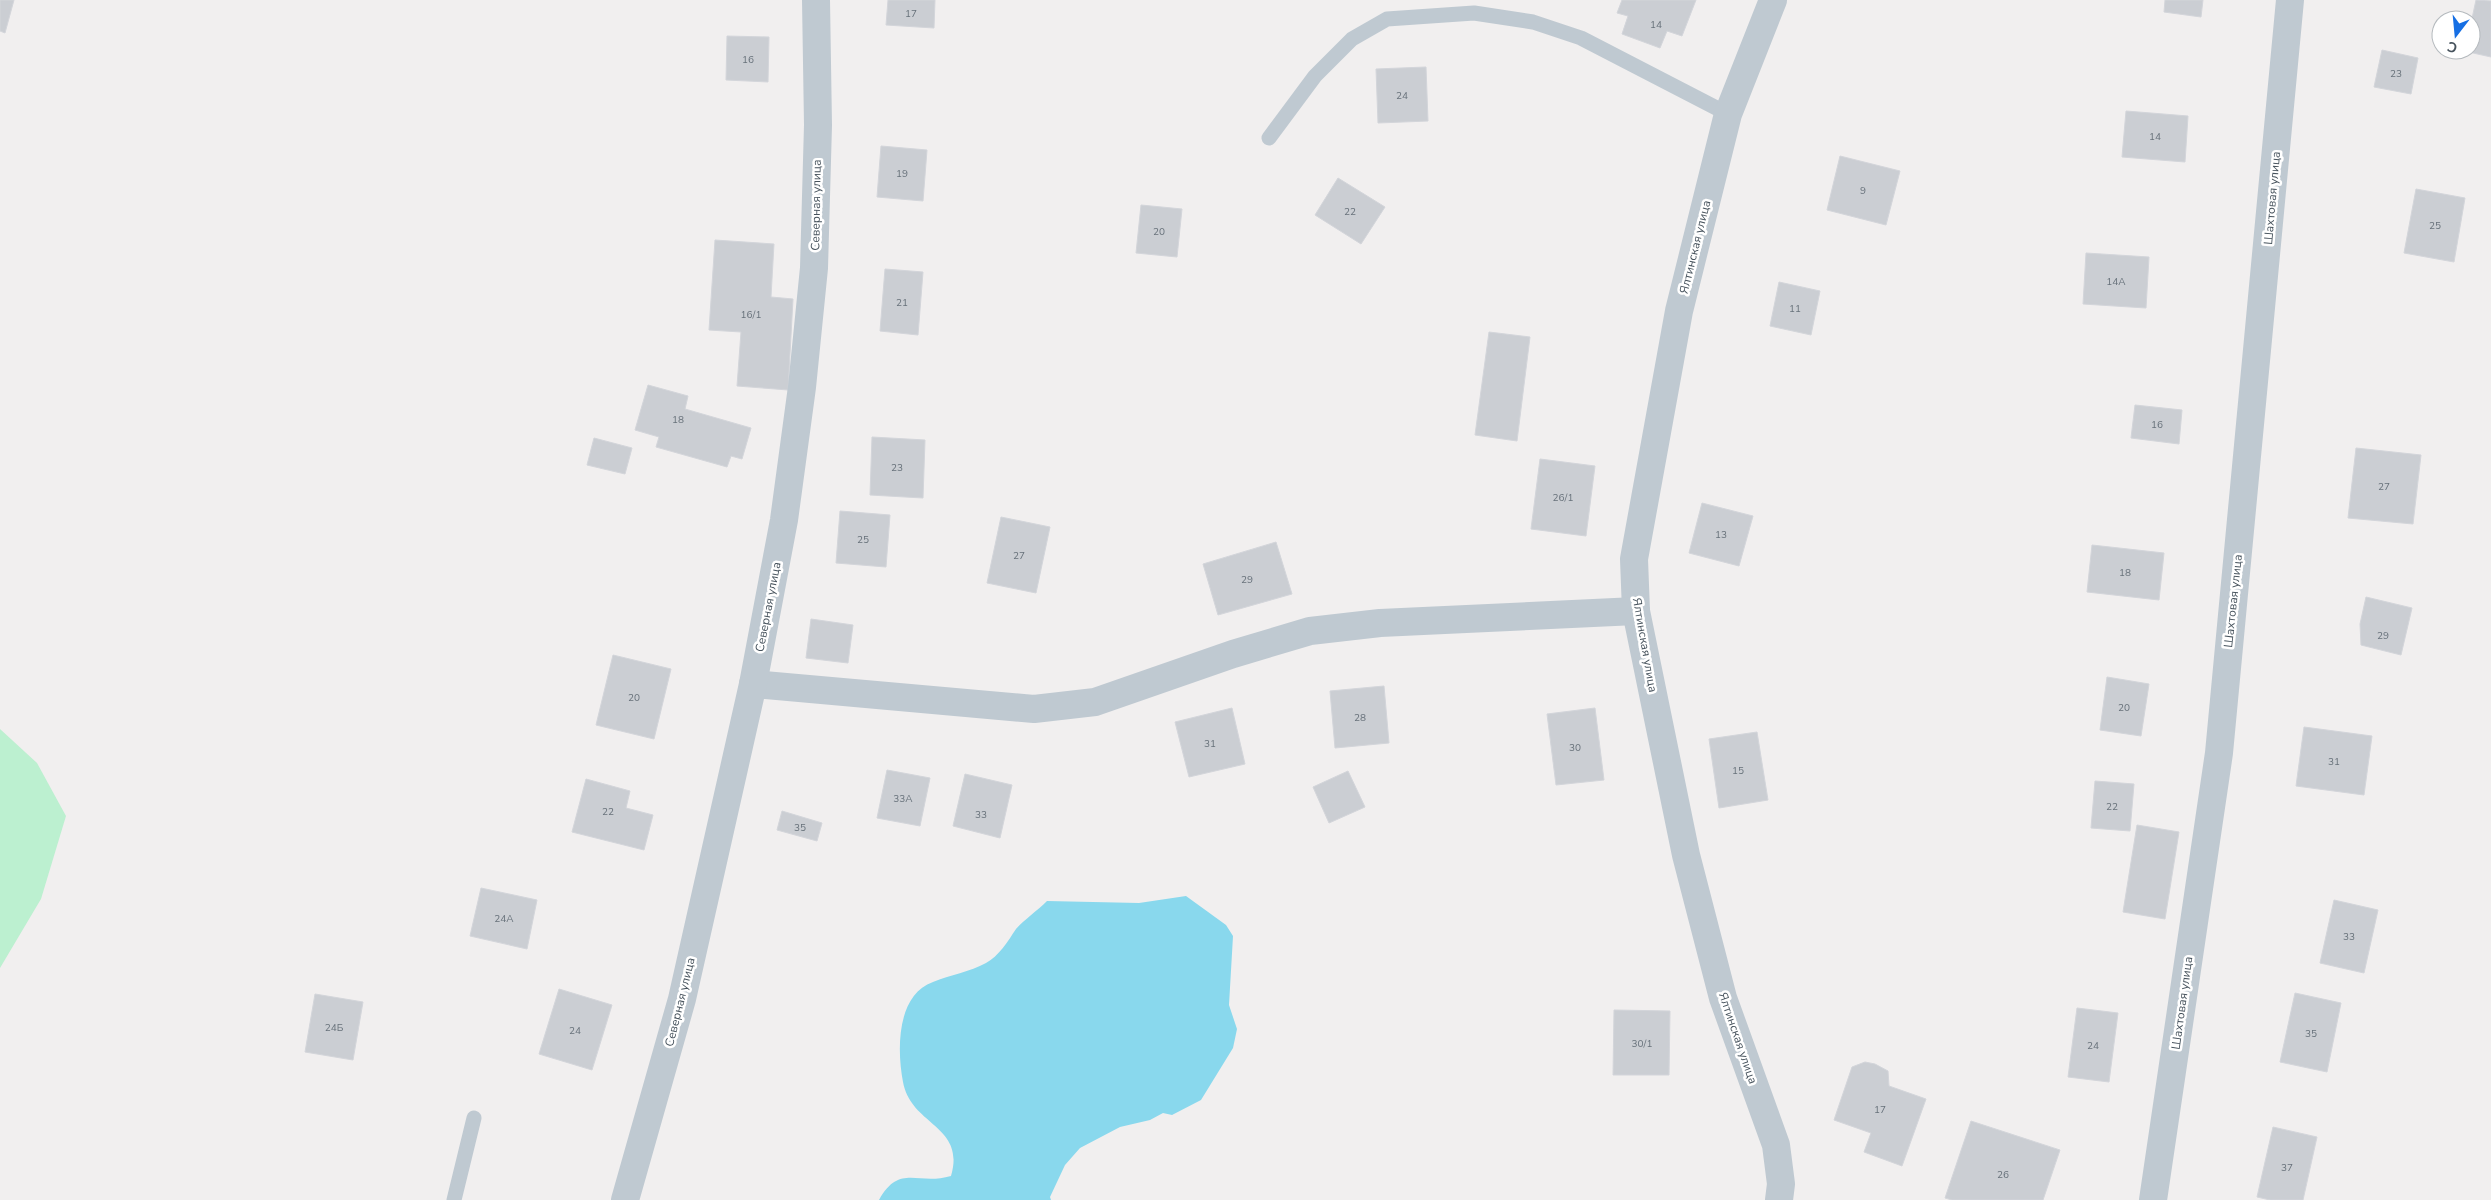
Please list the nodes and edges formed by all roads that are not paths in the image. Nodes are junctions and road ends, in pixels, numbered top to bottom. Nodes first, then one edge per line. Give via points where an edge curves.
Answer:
1 (816, 0) edge
2 (1772, 0) edge
3 (2290, 0) edge
4 (1728, 114) junction
5 (1269, 138) dead end
6 (1636, 611) junction
7 (753, 684) junction
8 (474, 1118) dead end
9 (454, 1200) edge
10 (625, 1200) edge
11 (1779, 1200) edge
12 (2153, 1200) edge

1 - 7 street, Северная улица via 818,125 814,268 784,520
2 - 4 street, Ялтинская улица
3 - 12 street, Шахтовая улица via 2219,753
4 - 5 lane via 1581,38 1533,22 1474,13 1388,19 1352,39 1315,76
4 - 6 street, Ялтинская улица via 1678,320 1634,559
6 - 7 street via 1380,623 1310,631 1095,702 1050,708 1024,709
6 - 11 street, Ялтинская улица via 1686,854 1723,998 1776,1145 1781,1184
7 - 10 street, Северная улица via 682,999
8 - 9 lane

